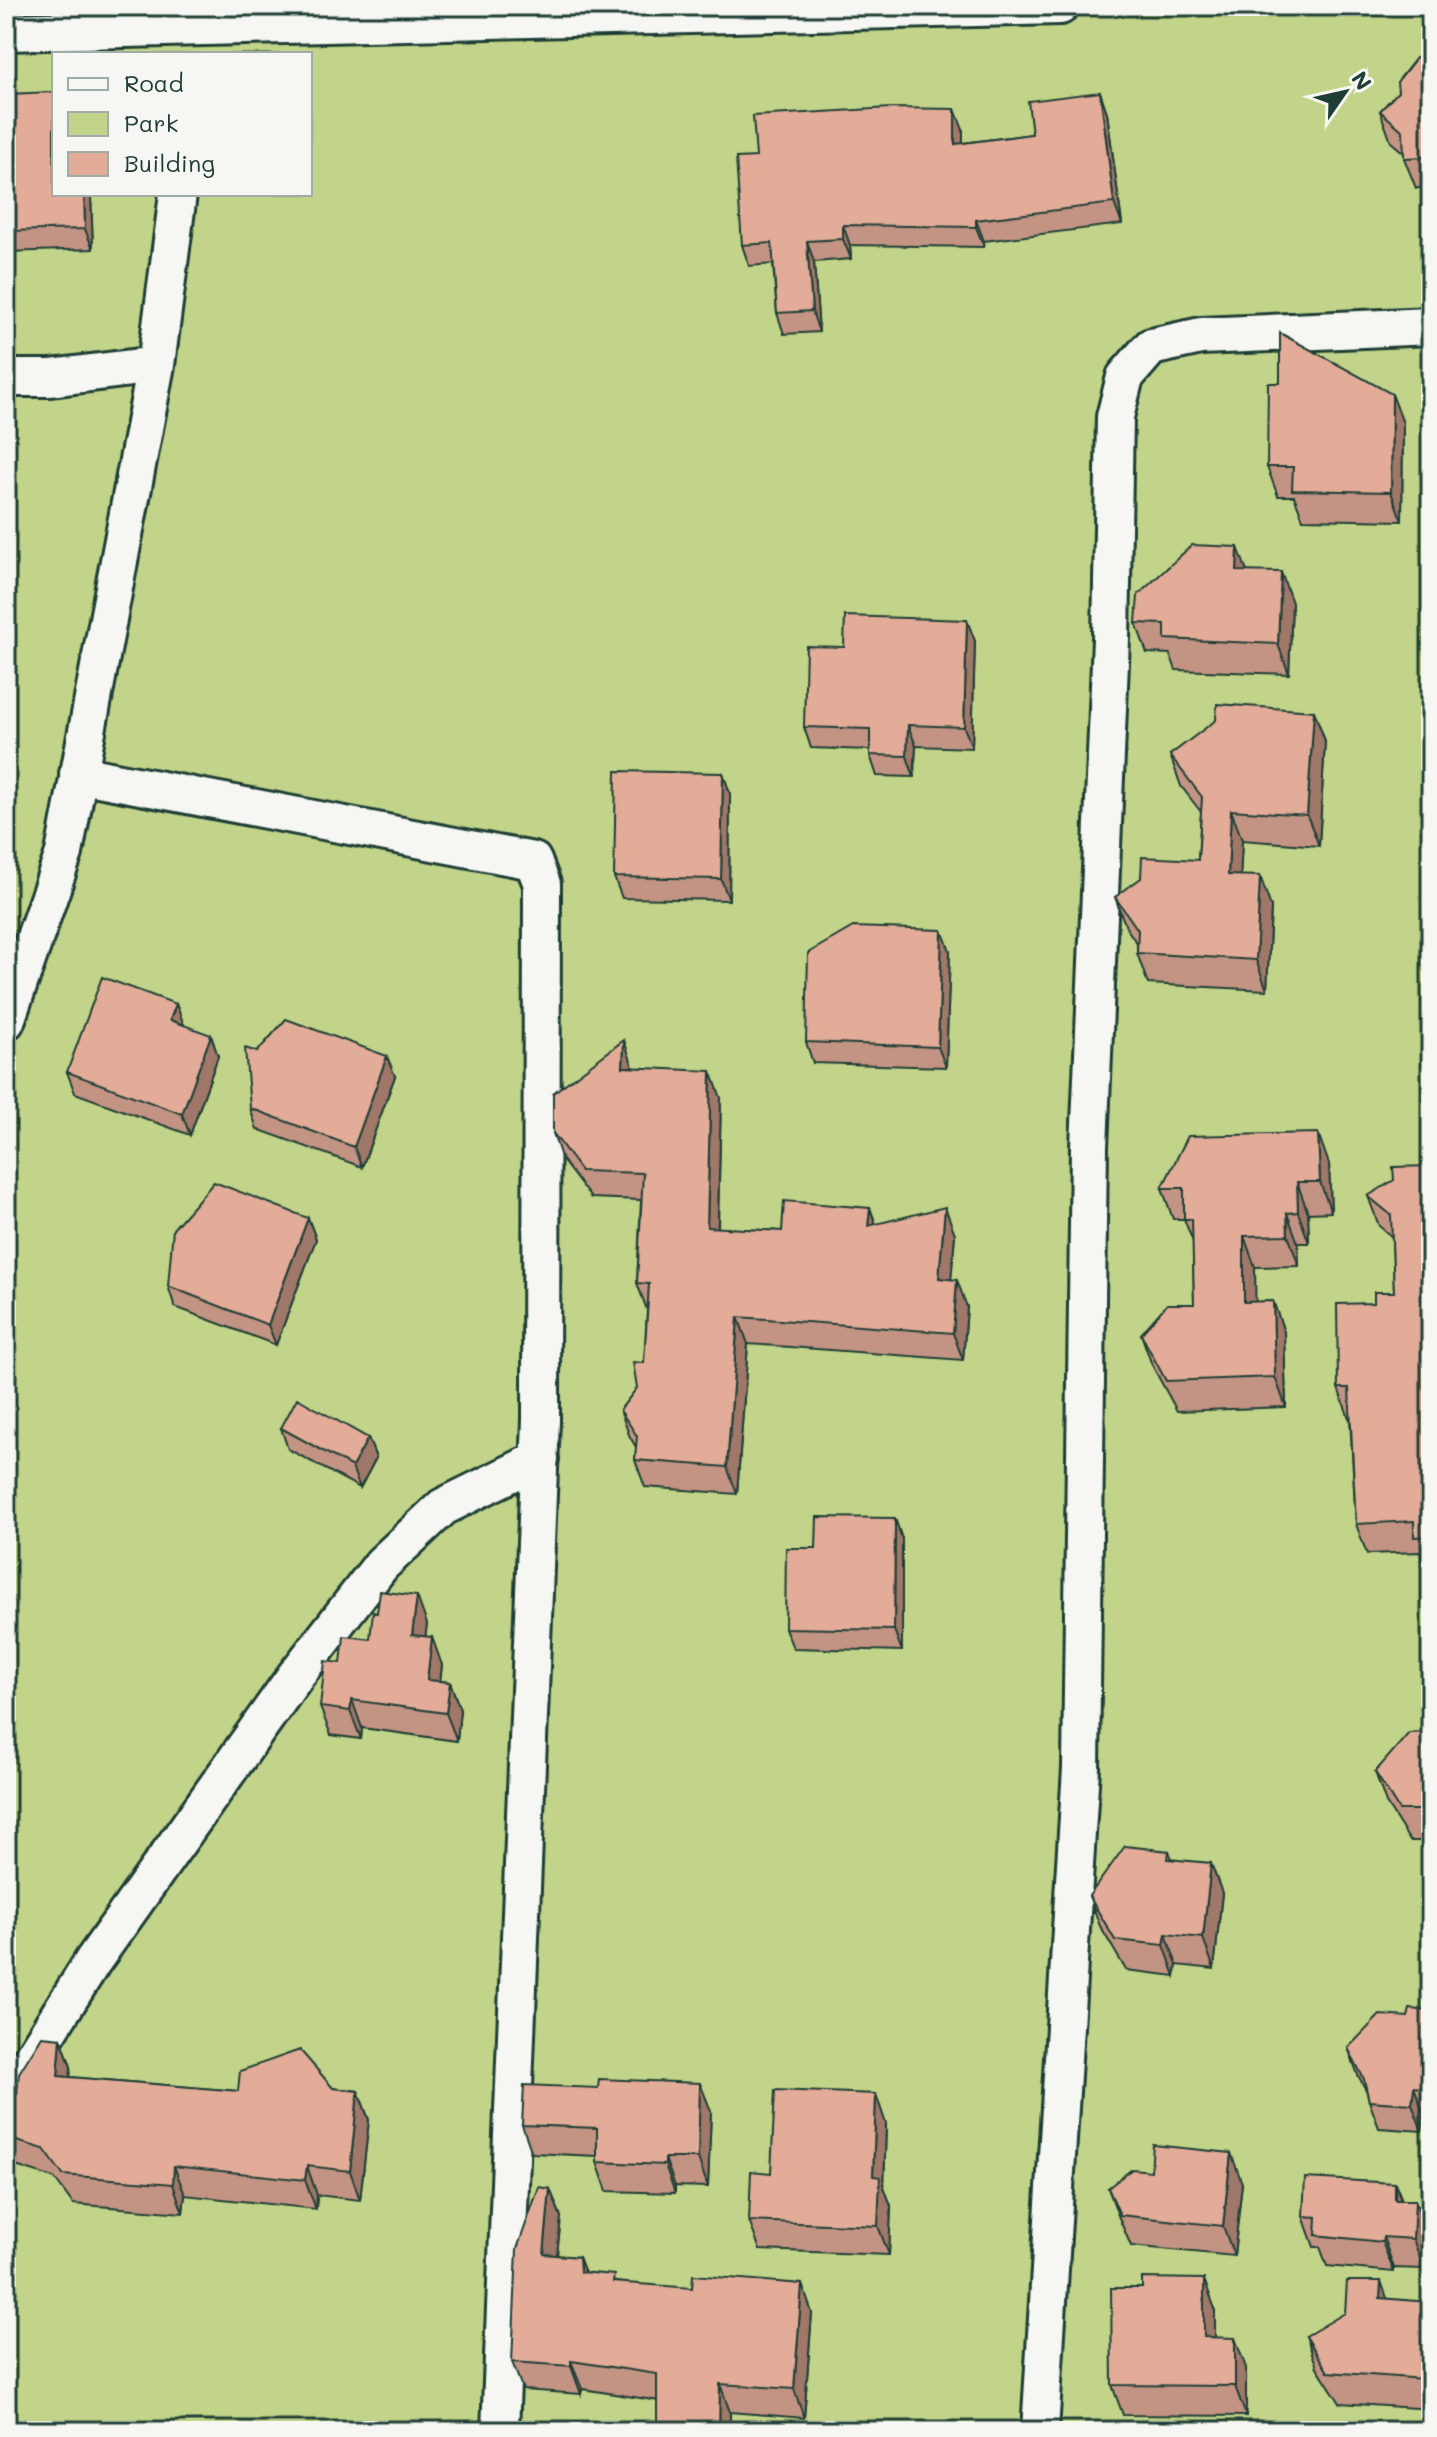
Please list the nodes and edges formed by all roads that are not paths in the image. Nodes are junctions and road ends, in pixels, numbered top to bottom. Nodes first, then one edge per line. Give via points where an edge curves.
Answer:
1 (1060, 6) edge
2 (686, 10) edge
3 (6, 32) edge
4 (198, 40) edge
5 (178, 196) edge
6 (1431, 326) edge
7 (156, 365) junction
8 (6, 378) edge
9 (78, 774) junction
10 (6, 1021) edge
11 (540, 1459) junction
12 (6, 2099) edge
13 (500, 2431) edge
14 (1040, 2431) edge

1 - 2 street
2 - 4 street
3 - 4 street
5 - 7 street
6 - 14 street via 1201,336 1151,347 1125,377 1115,417 1089,1147 1081,1768
7 - 8 street
7 - 9 street
9 - 10 street via 64,853
9 - 11 street via 533,861 542,884
11 - 12 street via 443,1507 382,1564 296,1675 93,1961
11 - 13 street

